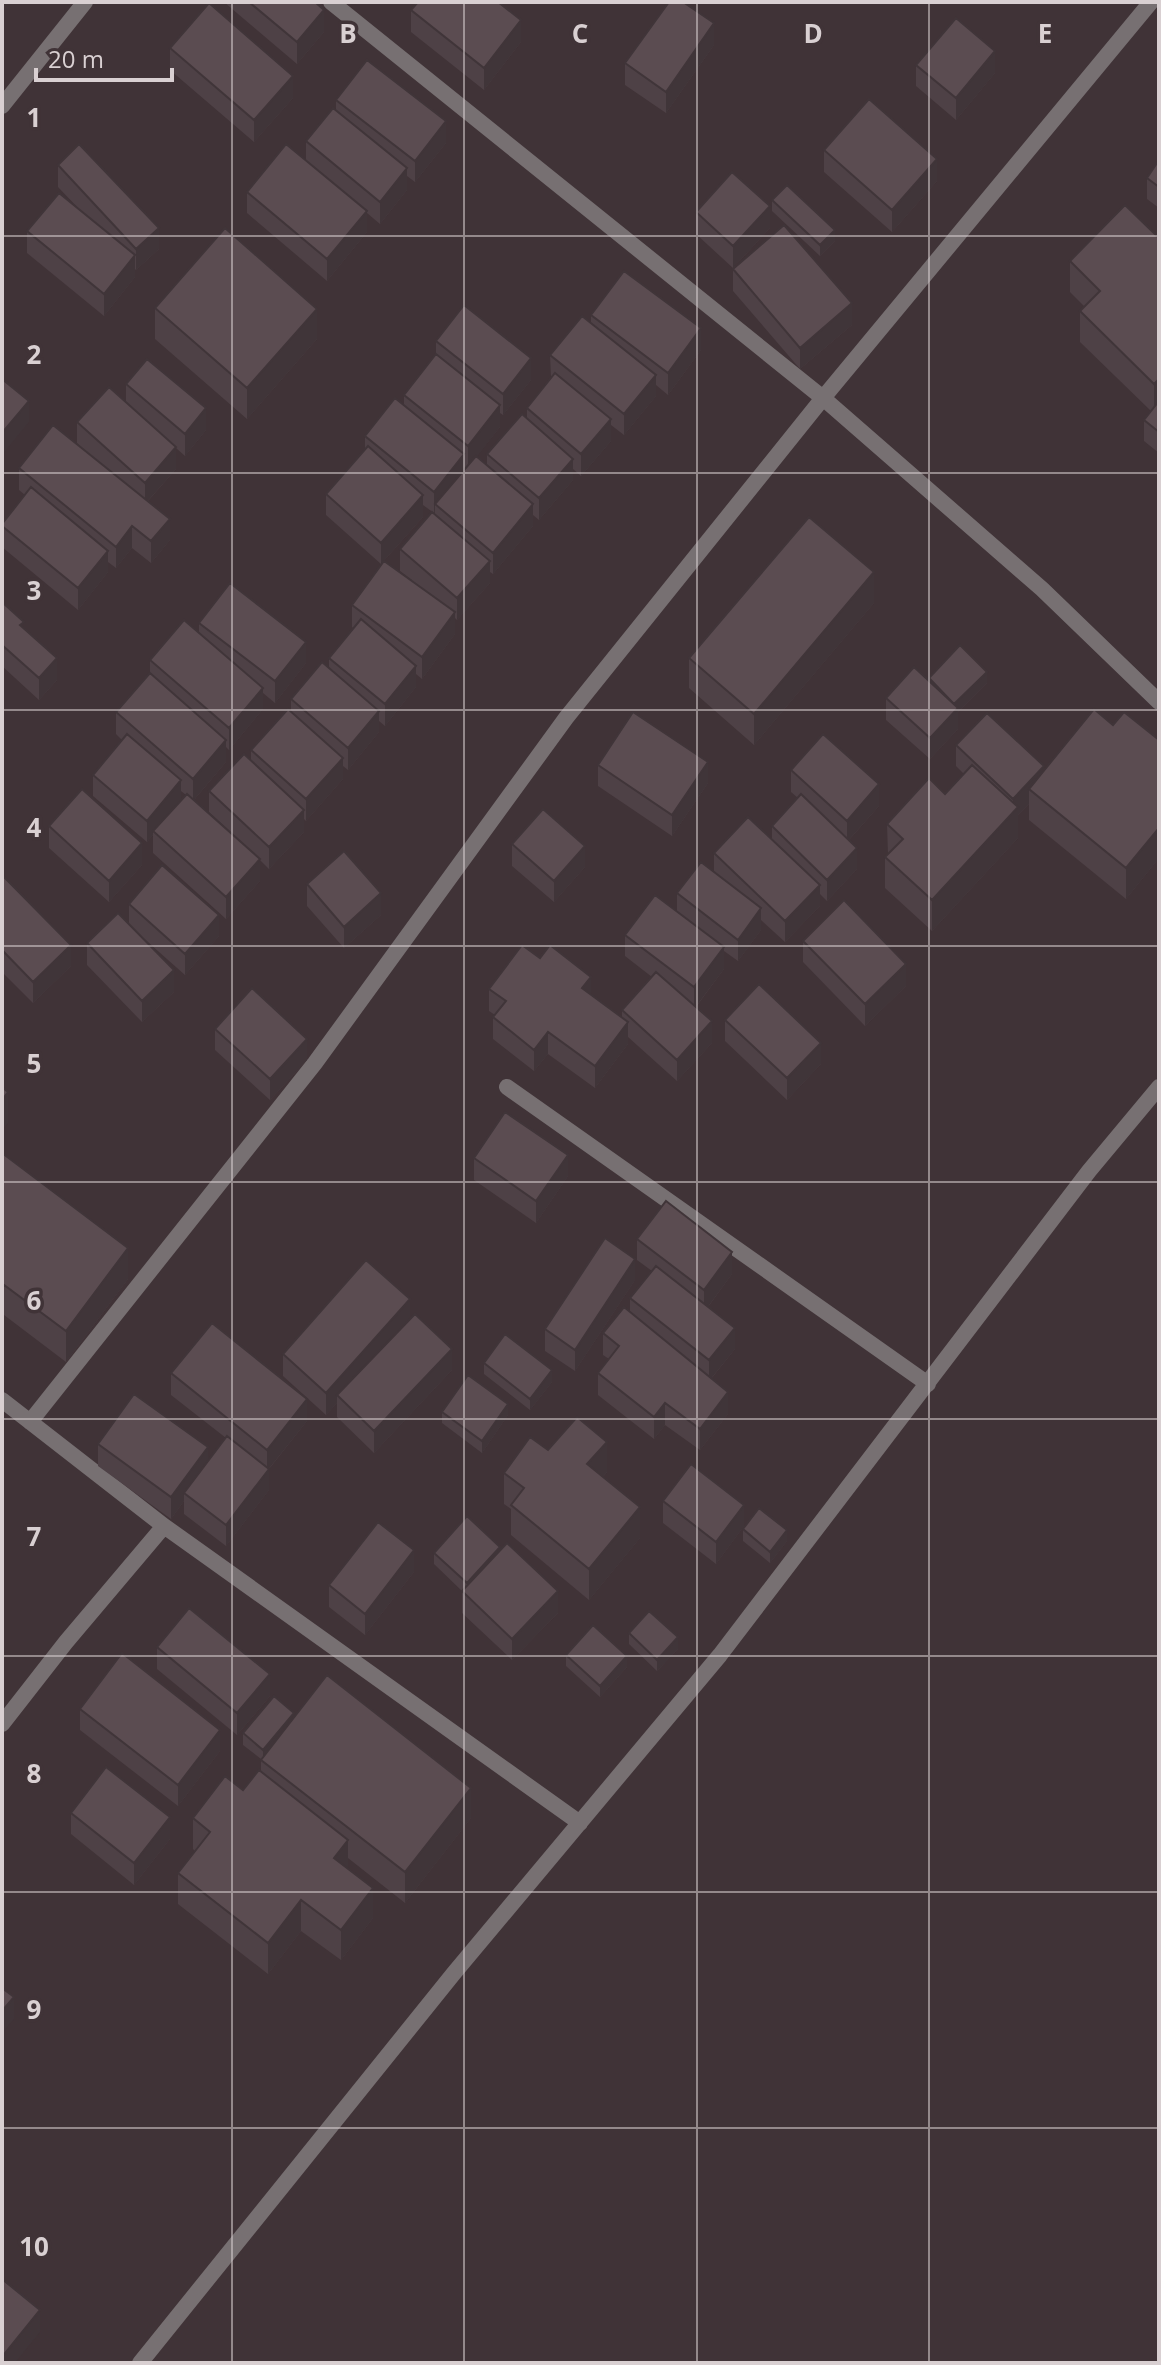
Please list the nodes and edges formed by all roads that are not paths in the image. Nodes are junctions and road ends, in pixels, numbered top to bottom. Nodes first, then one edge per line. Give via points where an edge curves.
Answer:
1 (85, 2) edge
2 (331, 2) edge
3 (1151, 2) edge
4 (2, 106) edge
5 (823, 398) junction
6 (1159, 702) edge
7 (507, 1087) dead end
8 (1159, 1087) edge
9 (928, 1384) junction
10 (2, 1400) edge
11 (30, 1422) junction
12 (164, 1526) junction
13 (2, 1724) edge
14 (580, 1823) junction
15 (140, 2363) edge

1 - 4 street
2 - 5 street
3 - 5 street
5 - 6 street via 1042,589
5 - 11 street via 566,718 315,1063
7 - 9 street
8 - 9 street
9 - 14 street via 720,1655
10 - 11 street
11 - 12 street
12 - 13 street
12 - 14 street
14 - 15 street

